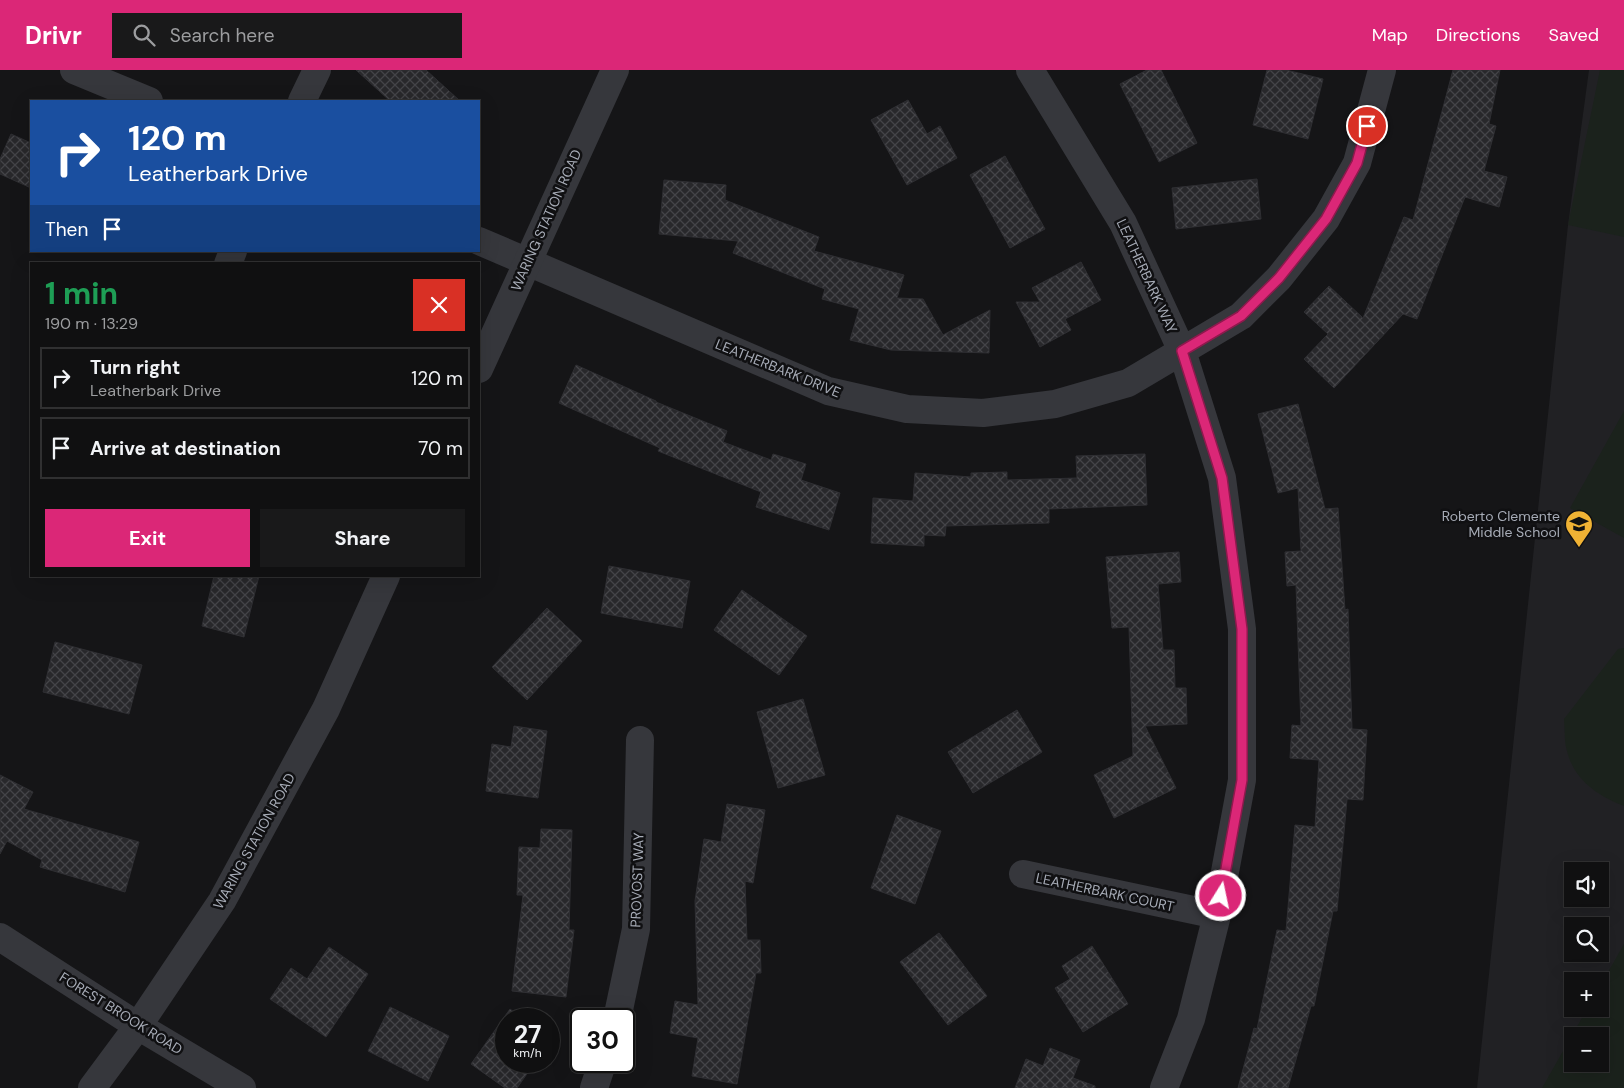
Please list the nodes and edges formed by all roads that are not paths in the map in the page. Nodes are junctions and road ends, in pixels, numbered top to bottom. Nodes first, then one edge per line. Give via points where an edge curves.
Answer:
1 (74, 70) edge
2 (317, 70) edge
3 (615, 70) edge
4 (1030, 70) edge
5 (1382, 70) edge
6 (147, 100) edge
7 (302, 100) edge
8 (480, 241) edge
9 (527, 262) junction
10 (1182, 351) junction
11 (480, 367) edge
12 (386, 577) edge
13 (640, 740) dead end
14 (1023, 874) dead end
15 (1217, 915) junction
16 (0, 937) edge
17 (620, 1008) edge
18 (138, 1026) junction
19 (599, 1073) edge
20 (92, 1088) edge
21 (242, 1088) edge
22 (594, 1088) edge
23 (1164, 1088) edge

1 - 6 street
2 - 7 street
3 - 9 street, WARING STATION ROAD
4 - 10 street, LEATHERBARK WAY via 1123,223
5 - 10 street, LEATHERBARK DRIVE via 1357,163 1326,219 1279,278 1241,316
8 - 9 street
9 - 10 street, LEATHERBARK DRIVE via 828,391 907,409 983,413 1055,404 1128,383
9 - 11 street, WARING STATION ROAD
10 - 15 street, LEATHERBARK WAY via 1222,478 1242,629 1242,780
12 - 18 street, WARING STATION ROAD via 326,709 222,901
13 - 17 street, PROVOST WAY via 636,929
14 - 15 street, LEATHERBARK COURT
15 - 23 street, LEATHERBARK WAY via 1191,1019
16 - 18 street, FOREST BROOK ROAD
18 - 20 street, WARING STATION ROAD
18 - 21 street, FOREST BROOK ROAD
19 - 22 street

